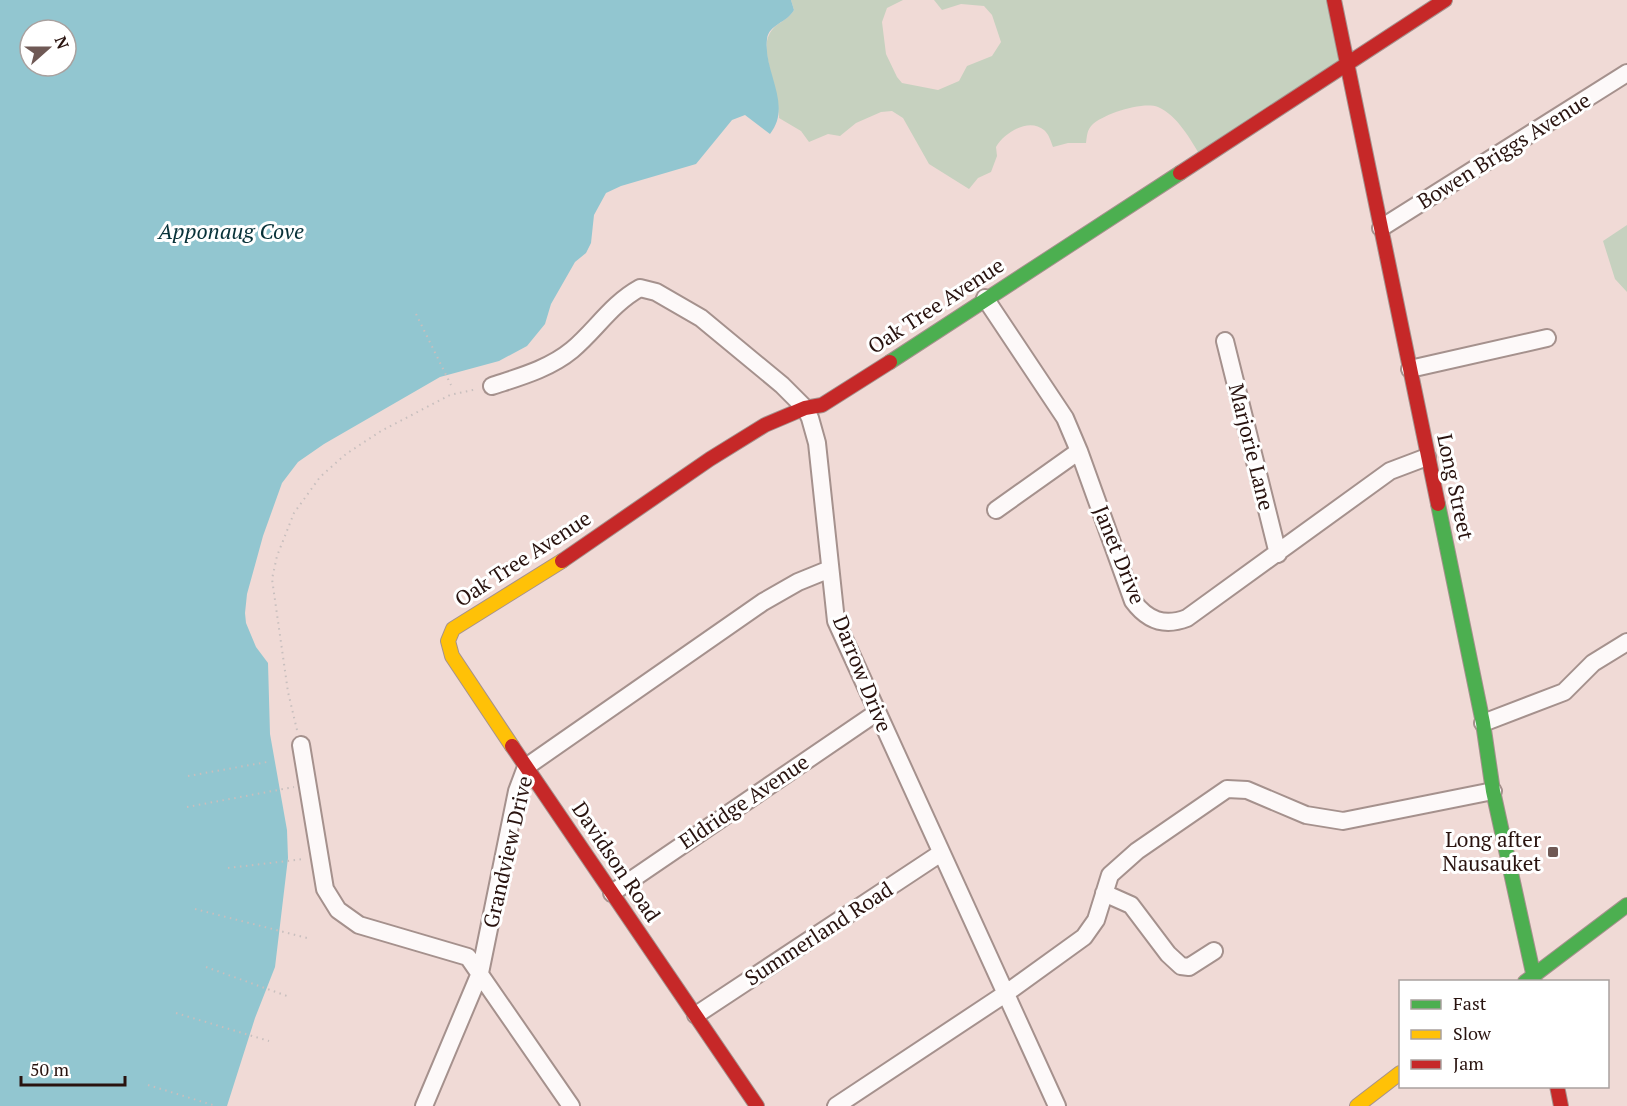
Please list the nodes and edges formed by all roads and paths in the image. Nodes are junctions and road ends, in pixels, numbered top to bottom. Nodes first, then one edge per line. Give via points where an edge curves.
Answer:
1 (1334, 0) edge
2 (1445, 0) edge
3 (1347, 62) junction
4 (1627, 73) edge
5 (1381, 228) junction
6 (985, 298) junction
7 (416, 314) dead end
8 (1547, 338) dead end
9 (1225, 341) dead end
10 (1410, 369) junction
11 (451, 385) dead end
12 (492, 386) joint
13 (805, 408) junction
14 (1079, 451) junction
15 (1427, 457) junction
16 (996, 510) dead end
17 (1278, 554) junction
18 (830, 569) junction
19 (447, 638) joint
20 (1627, 642) edge
21 (876, 713) junction
22 (1483, 723) junction
23 (301, 745) joint
24 (267, 762) dead end
25 (526, 767) junction
26 (188, 776) dead end
27 (295, 787) dead end
28 (1494, 791) junction
29 (187, 807) dead end
30 (941, 853) junction
31 (304, 859) dead end
32 (228, 868) dead end
33 (612, 893) junction
34 (1104, 893) junction
35 (1627, 905) edge
36 (195, 909) dead end
37 (311, 939) dead end
38 (1214, 951) dead end
39 (206, 967) dead end
40 (480, 974) junction
41 (1532, 979) edge
42 (1005, 994) junction
43 (287, 996) dead end
44 (176, 1013) dead end
45 (696, 1015) junction
46 (269, 1041) dead end
47 (1399, 1074) edge
48 (148, 1085) dead end
49 (1557, 1088) edge
50 (216, 1106) edge
51 (424, 1106) edge
52 (571, 1106) edge
53 (757, 1106) edge
54 (836, 1106) edge
55 (1057, 1106) edge
56 (1357, 1106) edge
57 (1561, 1106) edge

1 - 3 street, Long Street
2 - 3 street, Oak Tree Avenue
3 - 5 street, Long Street
3 - 6 street, Oak Tree Avenue
4 - 5 street, Bowen Briggs Avenue
5 - 10 street, Long Street
6 - 13 street, Oak Tree Avenue via 822,405
6 - 14 street, Janet Drive via 1065,418
7 - 11 path
8 - 10 street
9 - 17 street, Marjorie Lane
10 - 15 street, Long Street
12 - 13 street, Darrow Drive via 549,365 573,349 614,306 640,288 701,318 750,356
12 - 23 path via 450,395 381,431 332,465 294,513 272,579 288,692
13 - 18 street, Darrow Drive via 817,443
13 - 19 street, Oak Tree Avenue via 765,425 710,459 581,548 453,629
14 - 16 street
14 - 17 street, Janet Drive via 1133,601 1147,617 1173,622 1187,618
15 - 17 street, Janet Drive via 1390,471
15 - 22 street, Long Street
18 - 21 street, Darrow Drive via 837,621
18 - 25 street, Grandview Drive via 763,602
19 - 25 street, Davidson Road via 454,660
20 - 22 street via 1593,663 1563,692
21 - 30 street, Darrow Drive
21 - 33 street, Eldridge Avenue
22 - 28 street, Long Street
23 - 40 street via 325,889 338,910 359,925 468,957
24 - 26 path
25 - 33 street, Davidson Road
25 - 40 street, Grandview Drive
27 - 29 path
28 - 34 street via 1343,821 1306,815 1247,790 1227,789 1137,851 1110,875
28 - 41 street, Long Street
30 - 42 street, Darrow Drive
30 - 45 street, Summerland Road
31 - 32 path
33 - 45 street, Davidson Road
34 - 38 street via 1131,905 1181,966 1190,967
34 - 42 street via 1096,920 1084,937
35 - 41 street
36 - 37 path
39 - 43 path
40 - 51 street, Grandview Drive
40 - 52 street
42 - 54 street
42 - 55 street, Darrow Drive
44 - 46 path
45 - 53 street, Davidson Road
47 - 56 street
48 - 50 path
49 - 57 street

